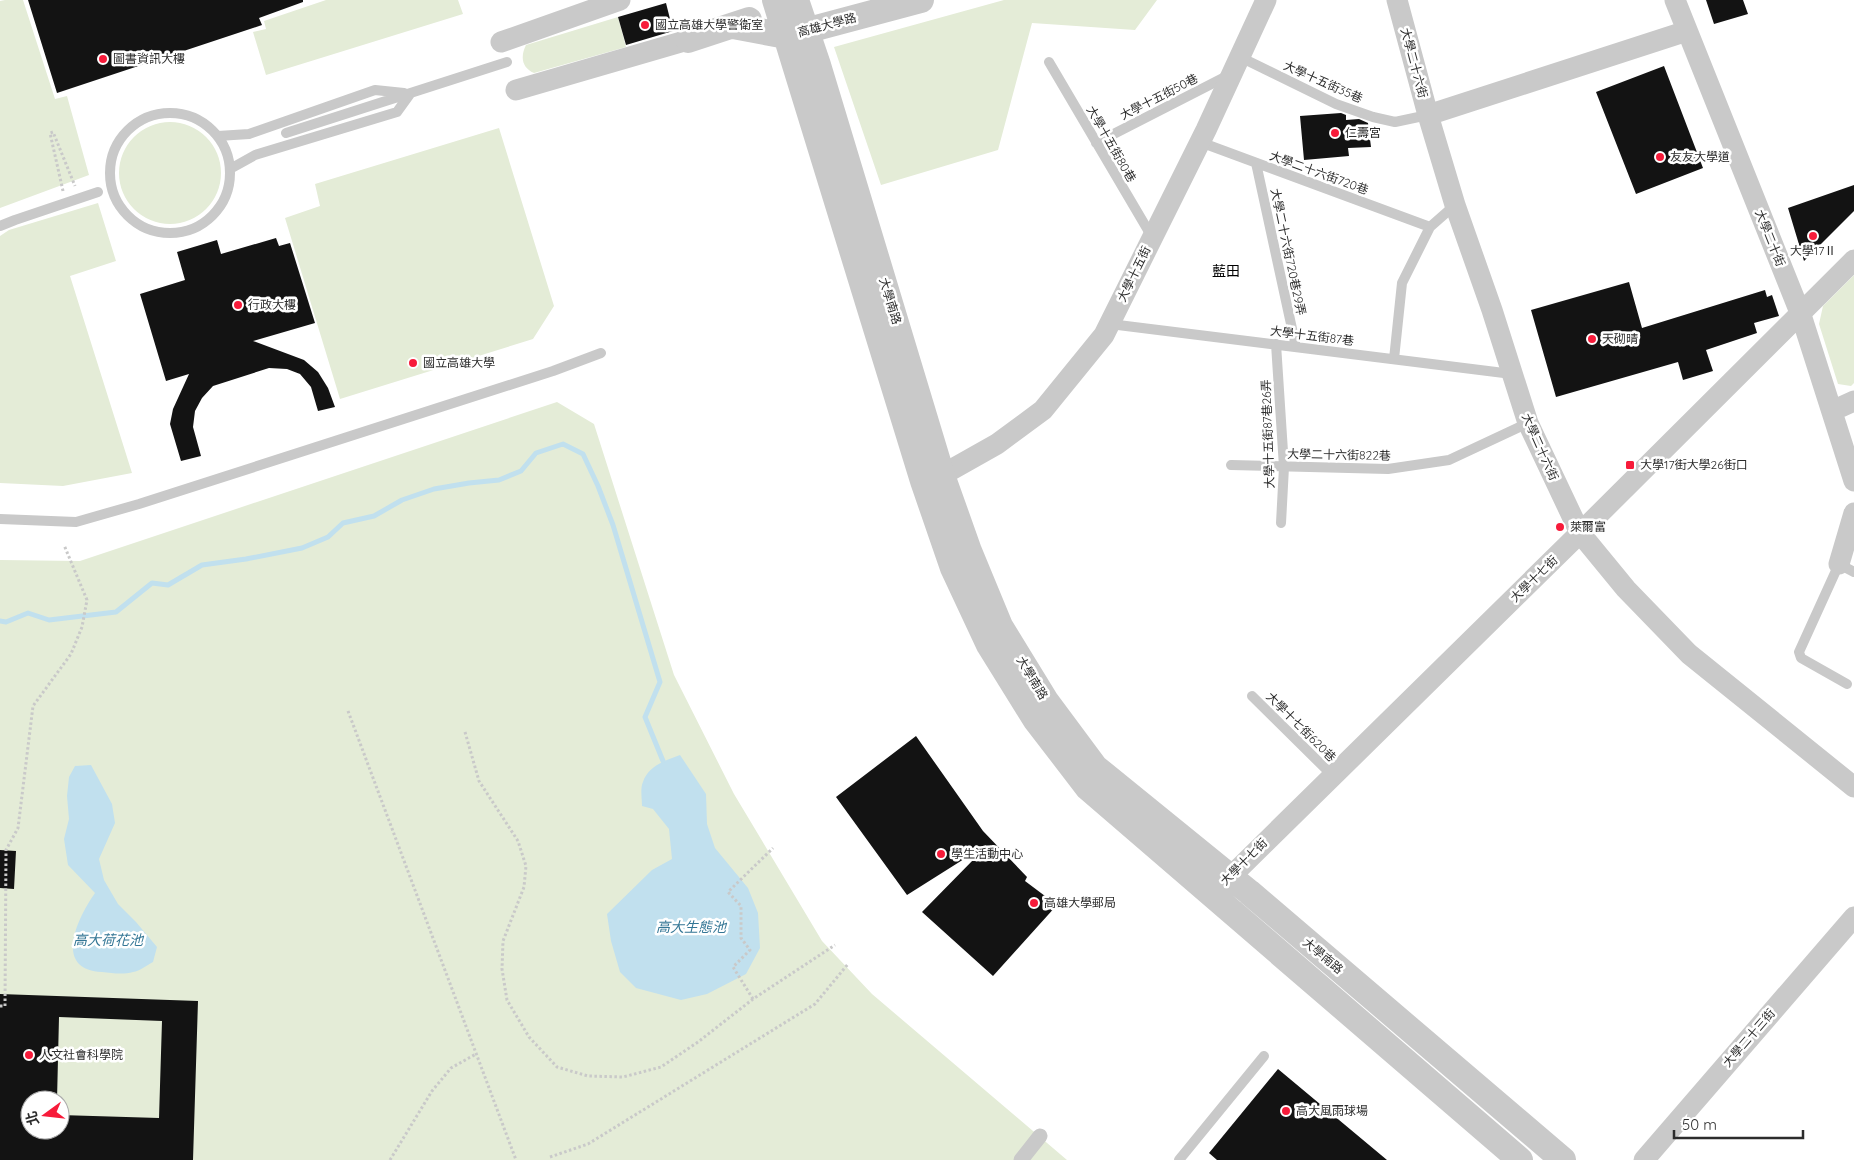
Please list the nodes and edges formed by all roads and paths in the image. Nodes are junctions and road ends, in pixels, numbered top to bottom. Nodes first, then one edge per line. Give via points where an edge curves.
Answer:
1 (620, 0) edge
2 (921, 0) edge
3 (1266, 0) edge
4 (1398, 0) edge
5 (1675, 0) edge
6 (791, 3) edge
7 (733, 26) junction
8 (1686, 31) junction
9 (796, 33) junction
10 (688, 40) joint
11 (501, 42) dead end
12 (507, 62) dead end
13 (1049, 62) dead end
14 (1236, 65) junction
15 (516, 90) dead end
16 (410, 94) junction
17 (1428, 115) junction
18 (286, 133) dead end
19 (218, 136) junction
20 (1200, 142) junction
21 (1096, 143) junction
22 (1256, 163) junction
23 (230, 169) junction
24 (82, 184) dead end
25 (98, 192) dead end
26 (64, 196) dead end
27 (1455, 205) junction
28 (0, 226) edge
29 (1430, 227) junction
30 (1152, 238) junction
31 (1854, 260) edge
32 (1801, 315) junction
33 (1110, 324) junction
34 (1276, 344) junction
35 (1296, 347) junction
36 (601, 353) dead end
37 (1394, 359) junction
38 (1512, 374) junction
39 (1854, 401) edge
40 (1832, 410) junction
41 (1528, 423) junction
42 (1231, 465) dead end
43 (1284, 467) junction
44 (933, 478) junction
45 (1854, 481) edge
46 (1854, 513) edge
47 (0, 519) edge
48 (1281, 523) dead end
49 (1580, 533) junction
50 (64, 545) dead end
51 (1846, 568) edge
52 (1847, 684) dead end
53 (1252, 696) dead end
54 (348, 711) dead end
55 (465, 732) dead end
56 (1332, 775) junction
57 (1854, 787) edge
58 (773, 848) dead end
59 (1229, 877) junction
60 (1211, 895) junction
61 (1854, 917) edge
62 (835, 945) dead end
63 (848, 964) dead end
64 (753, 999) junction
65 (0, 1006) edge
66 (476, 1054) junction
67 (1264, 1056) dead end
68 (1040, 1136) dead end
69 (550, 1157) dead end
70 (390, 1160) edge
71 (516, 1160) edge
72 (1020, 1160) edge
73 (1179, 1160) edge
74 (1520, 1160) edge
75 (1564, 1160) edge
76 (1644, 1160) edge

1 - 11 street
2 - 9 street, 高雄大學路
3 - 14 street, 大學十五街
4 - 17 street, 大學二十六街
5 - 8 street, 大學二十街
6 - 7 street, 高雄大學路
6 - 9 street, 大學南路
7 - 9 street, 高雄大學路
7 - 10 street, 高雄大學路
8 - 17 street
8 - 32 street, 大學二十街
9 - 44 street, 大學南路
10 - 15 street
12 - 16 lane
13 - 21 lane, 大學十五街80巷
14 - 17 lane, 大學十五街35巷 via 1374,117 1394,122
14 - 20 street, 大學十五街
14 - 21 lane, 大學十五街50巷
16 - 18 lane
16 - 19 lane via 375,90 248,134
16 - 23 lane via 397,112 255,155
17 - 27 street, 大學二十六街
19 - 23 lane
19 - 23 lane via 192,116 160,113 144,118 130,127 113,154 110,171 114,194 127,215 140,225 155,232 187,231 215,214 224,201
20 - 22 lane, 大學二十六街720巷
20 - 30 street, 大學十五街
21 - 30 lane, 大學十五街80巷
22 - 29 lane, 大學二十六街720巷
22 - 35 lane, 大學二十六街720巷29弄
24 - 26 path via 75,186 53,132 50,133
25 - 28 lane
27 - 29 lane
27 - 38 street, 大學二十六街
29 - 37 lane via 1402,283
30 - 33 street, 大學十五街
31 - 32 street, 大學十七街
32 - 40 street, 大學二十街
32 - 49 street, 大學十七街
33 - 34 lane, 大學十五街87巷
33 - 44 street, 大學十五街 via 1043,410 997,444
34 - 35 lane, 大學十五街87巷
34 - 43 lane, 大學十五街87巷26弄
35 - 37 lane, 大學十五街87巷
36 - 47 lane via 76,522
37 - 38 lane, 大學十五街87巷
38 - 41 street, 大學二十六街
39 - 40 street
40 - 45 street, 大學二十街
41 - 43 lane, 大學二十六街822巷 via 1449,460 1388,469
41 - 49 street, 大學二十六街
42 - 43 lane, 大學二十六街822巷
43 - 48 lane, 大學十五街87巷26弄
44 - 59 street, 大學南路 via 969,551 1000,626 1046,701 1095,767
44 - 60 street, 大學南路 via 953,568 989,645 1035,719 1088,788
46 - 51 street
49 - 56 street, 大學十七街
49 - 57 street, 大學二十六街 via 1626,589 1689,654
50 - 65 path via 87,600 82,627 71,654 33,706 18,828 6,850 5,1006
51 - 52 lane via 1799,652 1801,658
53 - 56 lane, 大學十七街620巷
54 - 66 path
55 - 64 path via 479,781 518,841 526,866 524,887 503,941 502,969 508,1000 529,1037 557,1067 588,1076 623,1077 661,1067
56 - 59 street, 大學十七街
58 - 64 path via 728,892 741,906 741,938 750,950 733,968
59 - 60 street, 大學十七街
59 - 75 street, 大學南路
60 - 74 street, 大學南路
61 - 76 street, 大學二十三街
62 - 64 path
63 - 69 path via 815,1004 588,1144
66 - 70 path via 452,1068 432,1091
66 - 71 path
67 - 73 lane
68 - 72 street

